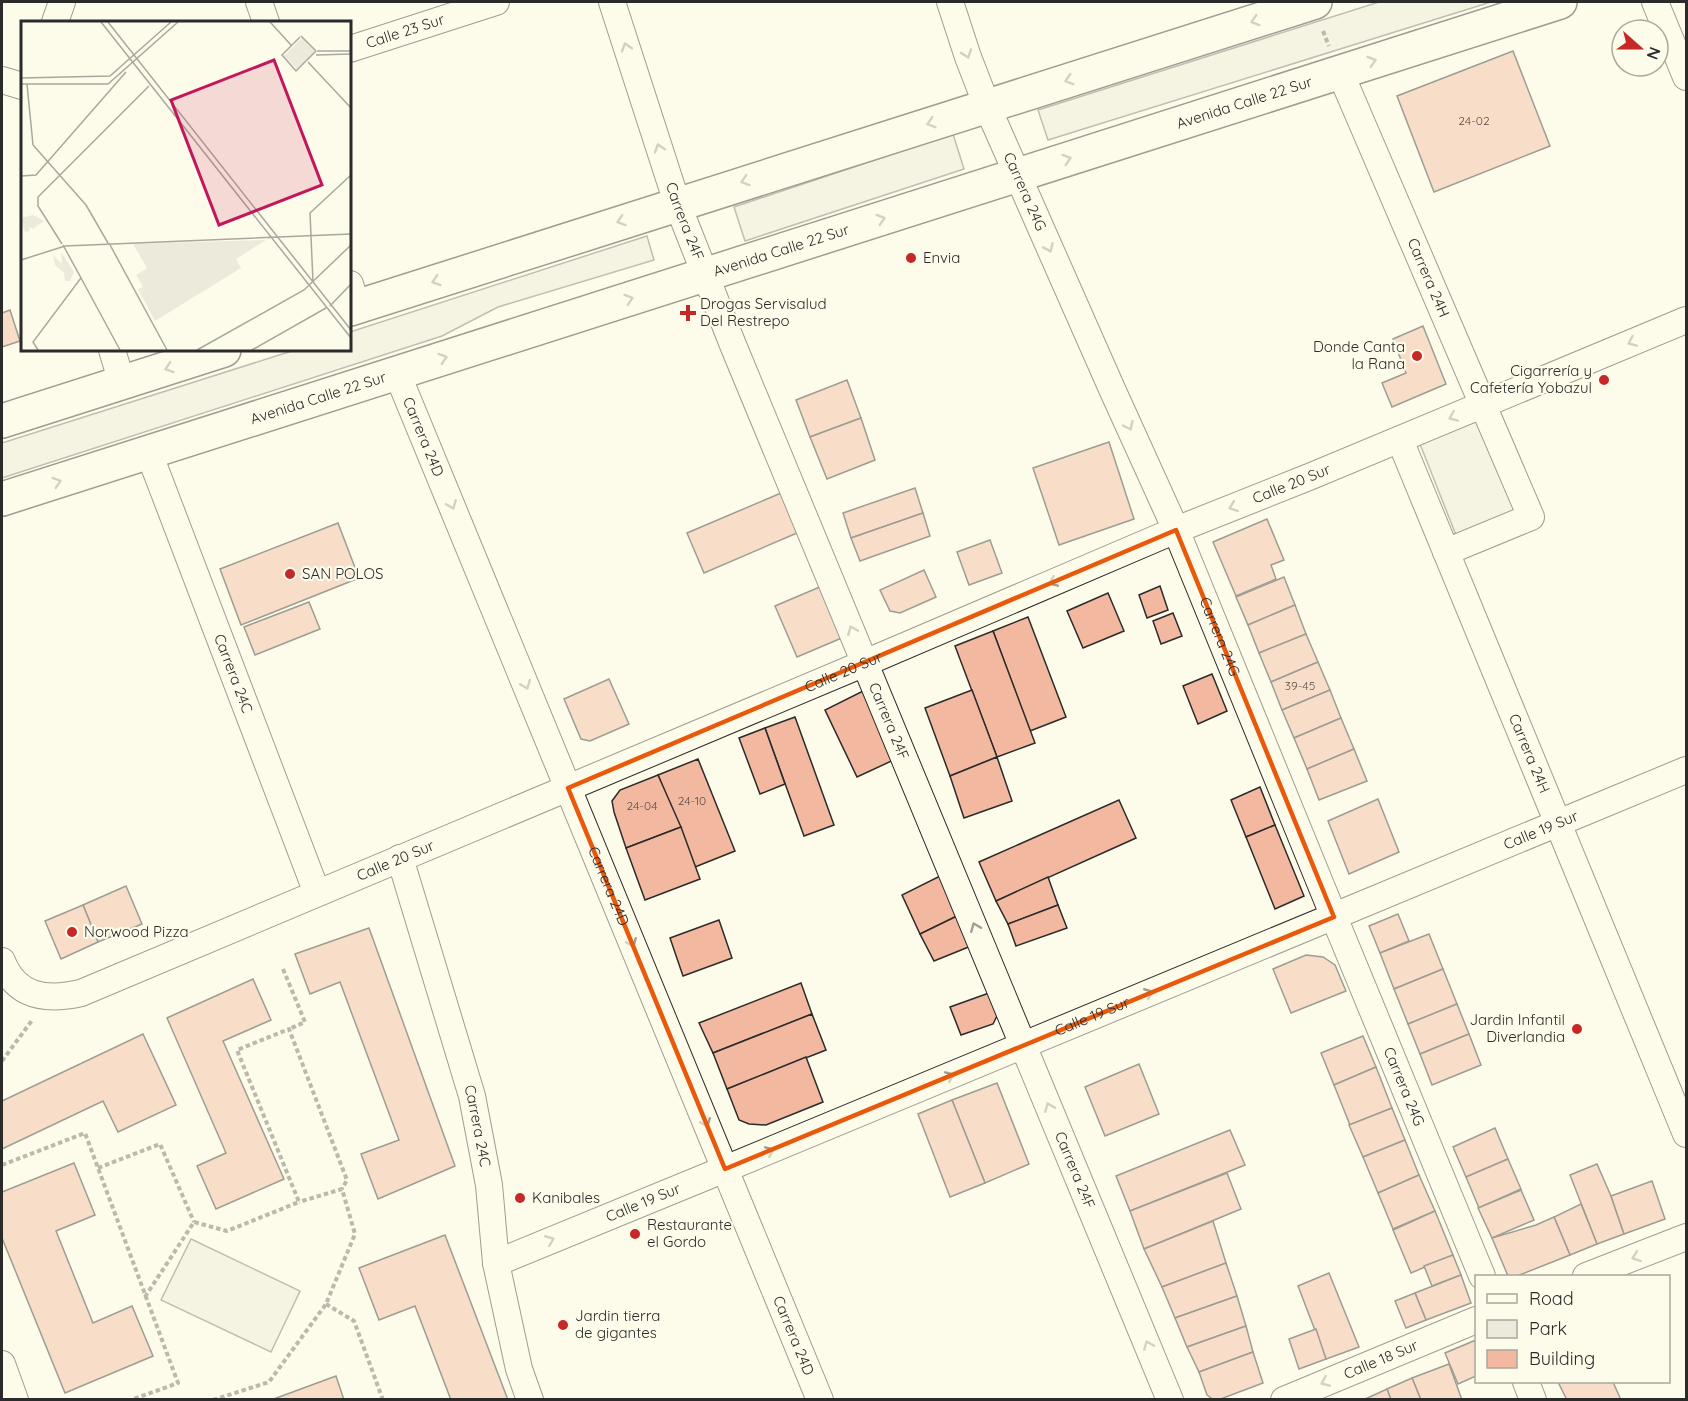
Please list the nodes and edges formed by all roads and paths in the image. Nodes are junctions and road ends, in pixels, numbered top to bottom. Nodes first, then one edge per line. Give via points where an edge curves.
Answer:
1 (62, 2) edge
2 (259, 2) edge
3 (496, 2) edge
4 (612, 2) edge
5 (950, 2) edge
6 (1312, 2) edge
7 (1560, 2) edge
8 (1655, 2) edge
9 (438, 11) edge
10 (55, 21) edge
11 (266, 21) edge
12 (351, 49) edge
13 (1340, 72) junction
14 (1686, 77) edge
15 (2, 80) edge
16 (21, 86) edge
17 (987, 106) junction
18 (1017, 176) junction
19 (677, 203) junction
20 (705, 275) junction
21 (352, 300) edge
22 (1686, 320) edge
23 (112, 351) edge
24 (221, 351) edge
25 (397, 373) junction
26 (122, 382) junction
27 (1483, 405) junction
28 (2, 422) edge
29 (1400, 440) junction
30 (149, 453) junction
31 (2, 500) edge
32 (1176, 530) junction
33 (1446, 552) junction
34 (865, 663) junction
35 (1686, 770) edge
36 (568, 788) junction
37 (1558, 823) junction
38 (400, 858) junction
39 (317, 893) junction
40 (1334, 917) junction
41 (3, 965) edge
42 (283, 969) dead end
43 (50, 997) junction
44 (289, 1029) junction
45 (1024, 1045) junction
46 (2, 1061) edge
47 (1686, 1134) edge
48 (2, 1165) edge
49 (98, 1168) junction
50 (725, 1169) junction
51 (342, 1189) junction
52 (299, 1202) junction
53 (194, 1222) junction
54 (1686, 1237) edge
55 (496, 1263) junction
56 (1482, 1275) edge
57 (1590, 1275) edge
58 (145, 1297) junction
59 (326, 1304) junction
60 (1475, 1320) edge
61 (2, 1364) edge
62 (1526, 1383) edge
63 (15, 1400) edge
64 (131, 1400) edge
65 (213, 1400) edge
66 (383, 1400) edge
67 (530, 1400) edge
68 (820, 1400) edge
69 (1170, 1400) edge
70 (1284, 1400) edge
71 (1533, 1400) edge

1 - 10 street
2 - 11 street
3 - 9 street, Calle 23 Sur
19 -> 4 street, Carrera 24F
5 -> 17 street, Carrera 24G
6 - 13 path
6 -> 17 main road
13 -> 7 main road, Avenida Calle 22 Sur
8 - 14 street
9 - 12 street, Calle 23 Sur
18 -> 13 main road, Avenida Calle 22 Sur
13 - 27 street, Carrera 24H
15 - 16 street
17 - 18 street, Carrera 24G
17 -> 19 main road
20 -> 18 main road, Avenida Calle 22 Sur
18 -> 32 street, Carrera 24G
19 - 20 street, Carrera 24F
19 -> 21 main road
25 -> 20 main road, Avenida Calle 22 Sur
34 -> 20 street, Carrera 24F
22 -> 27 street, Calle 20 Sur
23 - 26 street
24 -> 26 main road
25 - 30 main road, Avenida Calle 22 Sur
25 -> 36 street, Carrera 24D
26 - 28 main road
27 -> 29 street, Calle 20 Sur
27 - 33 street, Carrera 24H via 1531,517
29 -> 32 street, Calle 20 Sur
29 - 33 street, Carrera 24H
31 -> 30 main road, Avenida Calle 22 Sur
30 - 39 street, Carrera 24C
32 -> 34 street, Calle 20 Sur
32 - 40 street, Carrera 24G
33 - 37 street, Carrera 24H
34 - 36 street, Calle 20 Sur
45 -> 34 street, Carrera 24F
35 - 37 street, Calle 19 Sur
36 - 38 street, Calle 20 Sur
36 -> 50 street, Carrera 24D
37 - 40 street, Calle 19 Sur
37 - 47 street, Carrera 24H
38 - 39 street, Calle 20 Sur
38 - 55 street, Carrera 24C via 472,1096 489,1185
39 - 43 street, Calle 20 Sur via 81,993
45 -> 40 street, Calle 19 Sur
40 - 56 street, Carrera 24G
41 - 43 street, Calle 20 Sur via 22,988
42 - 44 path via 305,1022
43 - 46 path
44 - 51 path via 346,1180
44 - 52 path via 237,1050
50 -> 45 street, Calle 19 Sur
69 -> 45 street, Carrera 24F
48 - 49 path via 85,1133
49 - 53 path via 159,1144
49 - 58 path
55 -> 50 street, Calle 19 Sur
50 - 68 street, Carrera 24D
51 - 52 path
51 - 59 path via 355,1234
52 - 53 path via 227,1231
53 - 58 path
54 -> 57 street
55 - 67 street, Carrera 24C via 519,1369
58 - 64 path via 178,1383
59 - 65 path via 269,1382
59 - 66 path via 354,1321
60 -> 70 street, Calle 18 Sur
61 - 63 street
62 - 71 street

